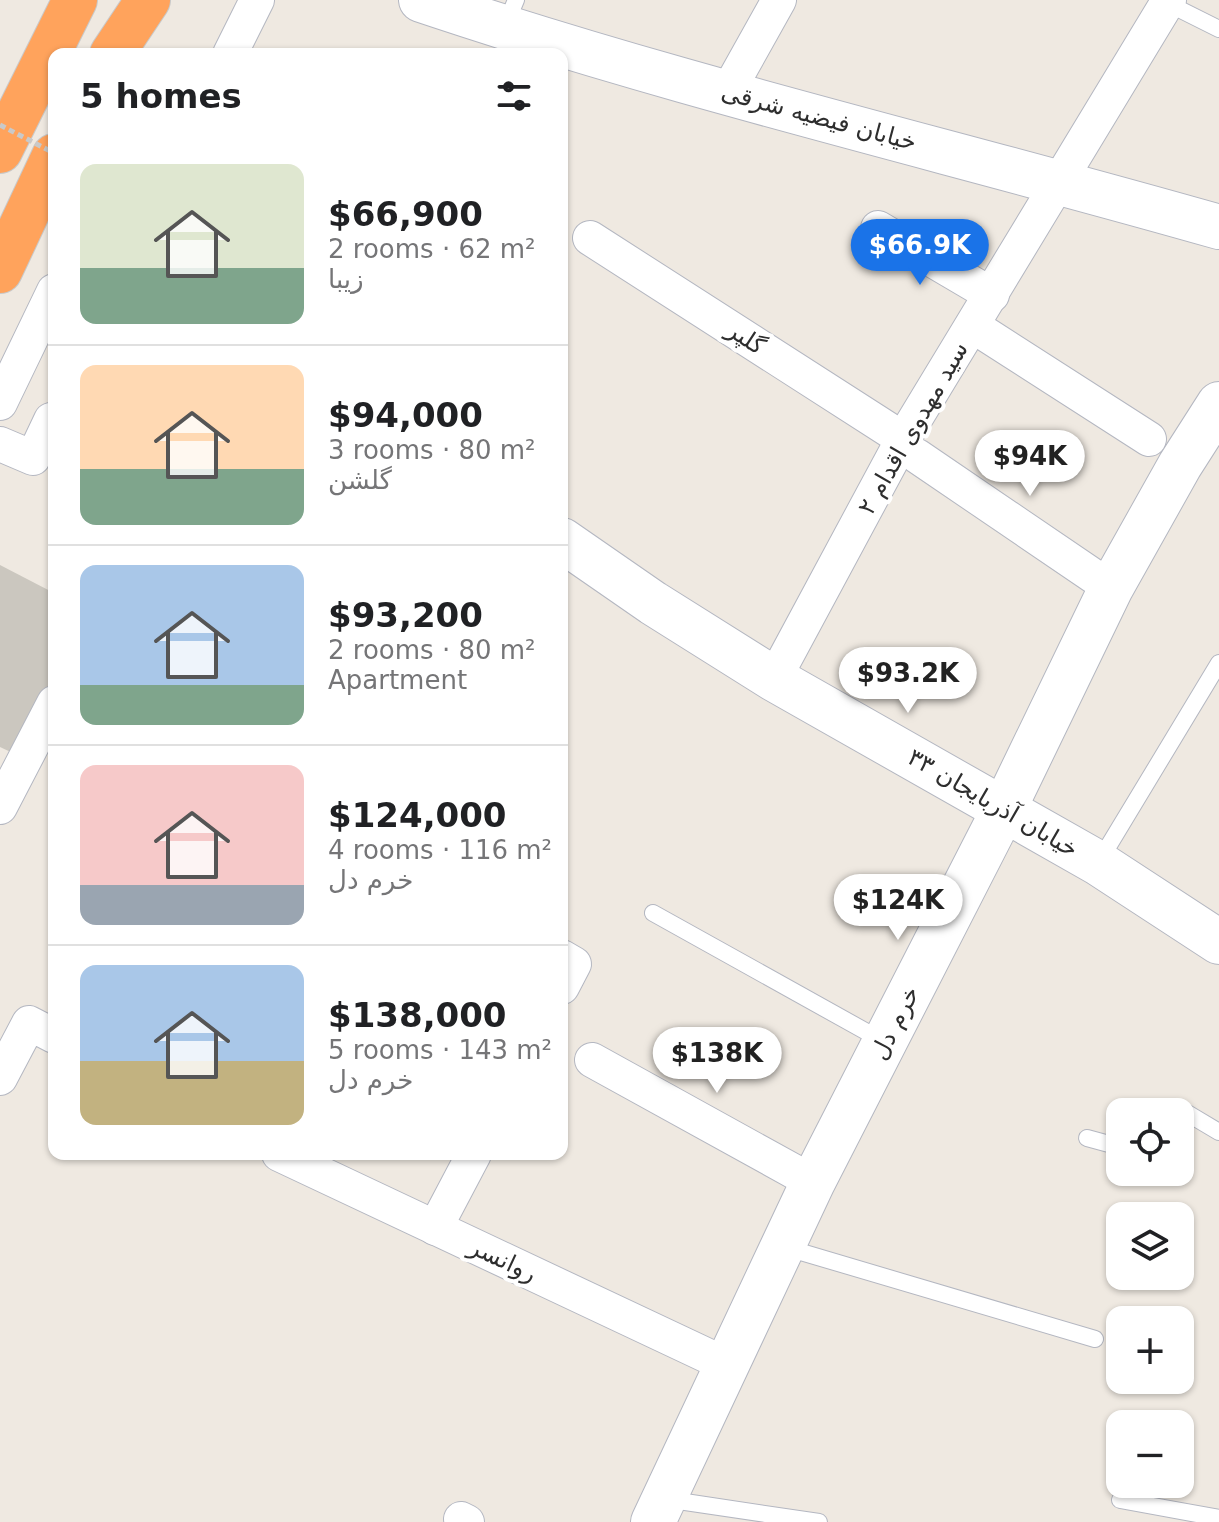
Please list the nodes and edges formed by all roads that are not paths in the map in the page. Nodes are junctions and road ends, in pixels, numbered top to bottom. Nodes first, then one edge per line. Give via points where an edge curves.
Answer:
1 (56, 0) edge
2 (75, 0) edge
3 (128, 0) edge
4 (148, 0) edge
5 (257, 0) edge
6 (422, 0) edge
7 (779, 0) edge
8 (1166, 1) edge
9 (510, 14) edge
10 (1219, 29) edge
11 (51, 48) edge
12 (105, 48) edge
13 (116, 48) edge
14 (233, 48) edge
15 (48, 55) edge
16 (31, 89) junction
17 (727, 93) junction
18 (0, 151) edge
19 (48, 176) edge
20 (1061, 182) junction
21 (1219, 227) edge
22 (878, 228) dead end
23 (590, 238) dead end
24 (0, 271) edge
25 (992, 295) junction
26 (48, 303) edge
27 (973, 326) junction
28 (0, 403) edge
29 (1219, 404) edge
30 (48, 426) edge
31 (1149, 439) dead end
32 (0, 444) edge
33 (910, 447) junction
34 (568, 544) edge
35 (1111, 588) junction
36 (1219, 663) edge
37 (774, 679) junction
38 (48, 715) edge
39 (0, 807) edge
40 (1004, 809) junction
41 (1098, 863) junction
42 (653, 913) dead end
43 (1219, 942) edge
44 (48, 1033) edge
45 (885, 1042) junction
46 (592, 1060) dead end
47 (0, 1078) edge
48 (1194, 1117) edge
49 (1219, 1132) edge
50 (1087, 1138) dead end
51 (1106, 1143) edge
52 (292, 1160) edge
53 (471, 1160) edge
54 (813, 1182) junction
55 (435, 1228) junction
56 (783, 1247) junction
57 (1095, 1339) dead end
58 (727, 1365) junction
59 (1120, 1500) dead end
60 (658, 1510) edge
61 (1219, 1518) edge
62 (819, 1522) edge

1 - 16 highway
2 - 11 highway
3 - 12 highway
4 - 13 highway
5 - 14 street
6 - 9 street, خیابان فیضیه شرقی
7 - 17 street
8 - 10 lane
8 - 20 street, سید مهدوی اقدام ۲
9 - 17 street, خیابان فیضیه شرقی
15 - 16 highway
16 - 18 highway
17 - 20 street, خیابان فیضیه شرقی
19 - 24 highway
20 - 21 street, خیابان فیضیه شرقی
20 - 25 street, سید مهدوی اقدام ۲
22 - 25 street
23 - 33 street, گلپر
25 - 27 street, سید مهدوی اقدام ۲
26 - 28 street
27 - 31 street
27 - 33 street, سید مهدوی اقدام ۲
29 - 35 street, خرم دل
30 - 32 street via 33,458
33 - 35 street, گلپر
33 - 37 street, سید مهدوی اقدام ۲
34 - 37 street, خیابان آذربایجان ۳۳
35 - 40 street, خرم دل
36 - 41 lane
37 - 40 street, خیابان آذربایجان ۳۳
38 - 39 street
40 - 41 street, خیابان آذربایجان ۳۳
40 - 45 street, خرم دل
41 - 43 street, خیابان آذربایجان ۳۳
42 - 45 lane
44 - 47 street via 29,1023
45 - 54 street, خرم دل
46 - 54 street
48 - 49 lane
50 - 51 lane
52 - 55 street, روانسر
53 - 55 street
54 - 56 street, خرم دل
55 - 58 street, روانسر
56 - 57 lane
56 - 58 street, خرم دل
58 - 60 street, خرم دل
59 - 61 lane
60 - 62 lane

